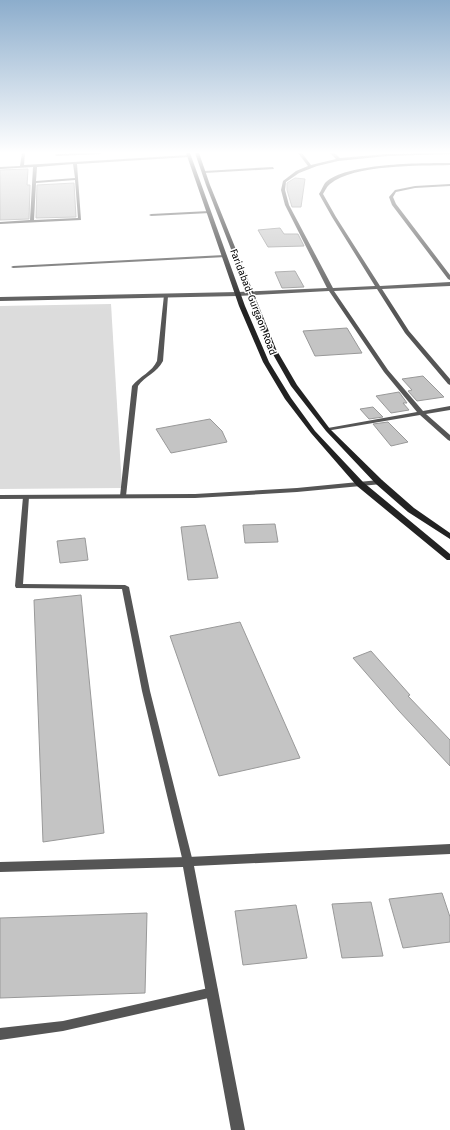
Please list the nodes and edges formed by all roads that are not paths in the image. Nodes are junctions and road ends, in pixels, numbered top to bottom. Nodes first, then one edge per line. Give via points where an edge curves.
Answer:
1 (33, 206) edge
2 (80, 206) edge
3 (206, 206) edge
4 (217, 206) edge
5 (288, 206) edge
6 (328, 206) edge
7 (395, 206) edge
8 (208, 212) junction
9 (152, 215) dead end
10 (32, 222) junction
11 (0, 223) edge
12 (224, 256) junction
13 (13, 267) dead end
14 (450, 278) edge
15 (450, 284) edge
16 (378, 287) junction
17 (331, 290) junction
18 (250, 293) junction
19 (238, 294) junction
20 (166, 296) junction
21 (0, 300) edge
22 (450, 383) edge
23 (450, 408) edge
24 (421, 413) junction
25 (328, 430) junction
26 (450, 439) edge
27 (380, 482) junction
28 (360, 484) junction
29 (123, 496) junction
30 (0, 497) edge
31 (26, 497) junction
32 (450, 537) edge
33 (450, 558) edge
34 (450, 849) edge
35 (188, 862) junction
36 (0, 867) edge
37 (213, 992) junction
38 (0, 1034) edge
39 (238, 1130) edge

1 - 10 lane
2 - 10 lane via 81,218
3 - 8 main road, Faridabad-Gurgaon Road
4 - 18 main road, Faridabad-Gurgaon Road
5 - 17 street
6 - 16 street
7 - 14 street
8 - 9 lane
8 - 12 main road, Faridabad-Gurgaon Road
10 - 11 lane
12 - 13 lane
12 - 19 main road, Faridabad-Gurgaon Road
15 - 16 street
16 - 17 street
16 - 22 street via 416,345
17 - 18 street
17 - 24 street via 386,371
18 - 19 street
18 - 25 main road, Faridabad-Gurgaon Road via 273,349 294,386
19 - 20 street
19 - 28 main road, Faridabad-Gurgaon Road via 266,362 288,399
20 - 21 street
20 - 29 lane via 160,361 157,368 135,386
23 - 24 street
24 - 25 street
24 - 26 street
25 - 27 main road, Faridabad-Gurgaon Road
27 - 28 street
27 - 32 main road, Faridabad-Gurgaon Road via 411,510
28 - 29 street via 223,494
28 - 33 main road, Faridabad-Gurgaon Road
29 - 31 street
30 - 31 street
31 - 35 lane via 19,586 125,587 138,658
34 - 35 street
35 - 36 street
35 - 37 street
37 - 38 lane via 63,1026
37 - 39 street

